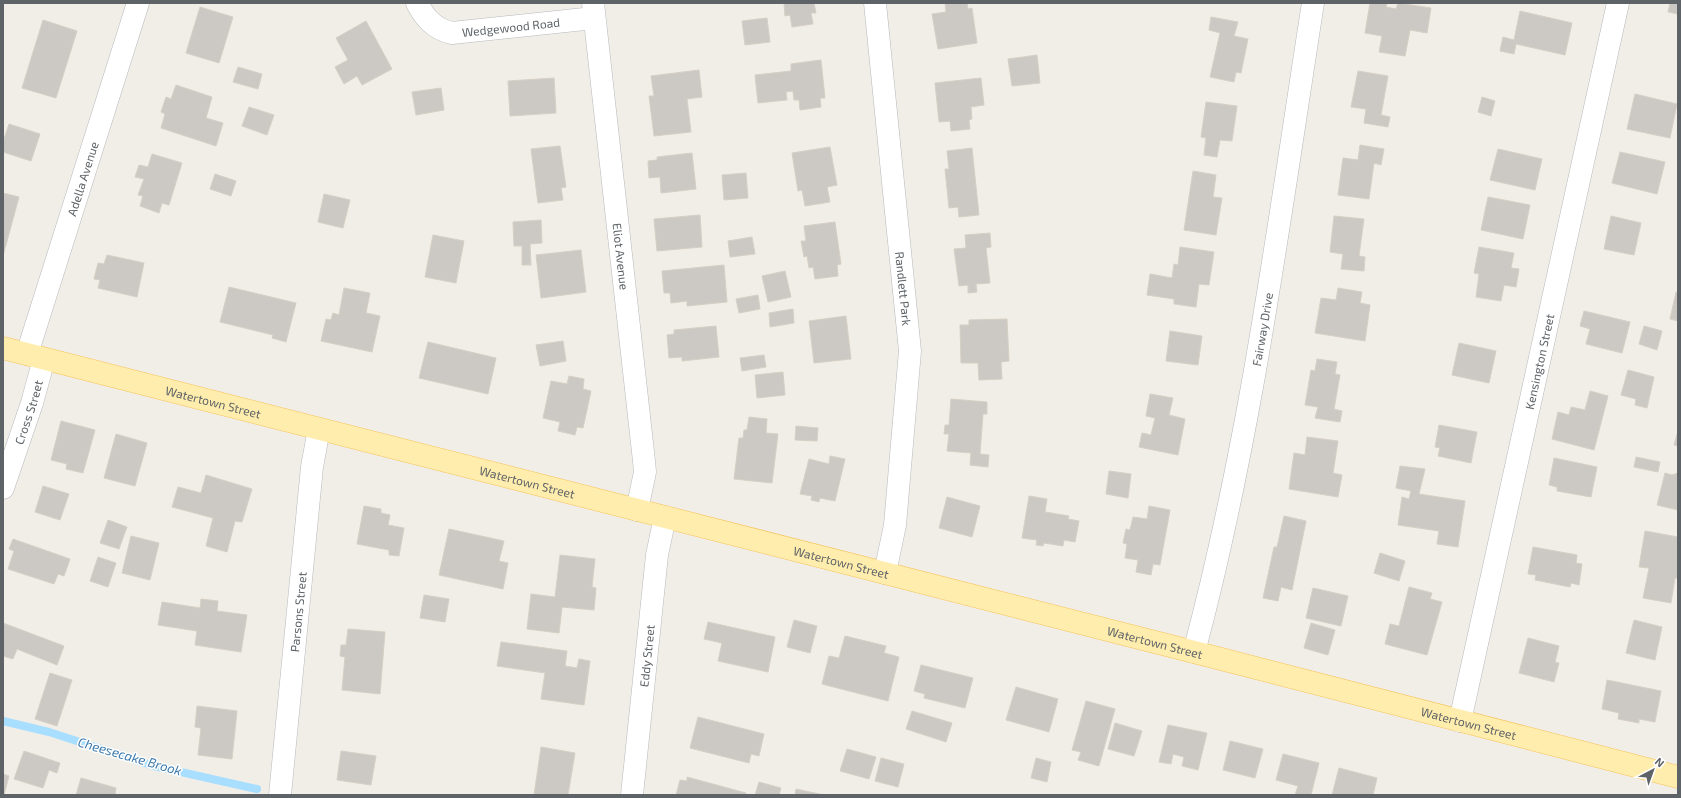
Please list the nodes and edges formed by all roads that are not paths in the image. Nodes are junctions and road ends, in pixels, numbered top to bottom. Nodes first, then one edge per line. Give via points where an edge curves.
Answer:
1 (138, 3) edge
2 (417, 3) edge
3 (875, 3) edge
4 (1313, 3) edge
5 (1618, 3) edge
6 (593, 11) edge
7 (3, 348) edge
8 (36, 356) junction
9 (319, 429) junction
10 (3, 488) edge
11 (637, 510) junction
12 (665, 517) junction
13 (885, 573) junction
14 (1194, 652) junction
15 (1460, 721) junction
16 (1678, 777) edge
17 (280, 795) edge
18 (632, 795) edge

1 - 8 street, Adella Avenue
2 - 6 street, Wedgewood Road via 432,24 452,32
3 - 13 street, Randlett Park via 910,351 894,525
4 - 14 street, Fairway Drive via 1246,423
5 - 15 street, Kensington Street
6 - 11 street, Eliot Avenue via 644,461
7 - 8 main road, Watertown Street
8 - 9 main road, Watertown Street
8 - 10 street, Cross Street via 32,403
9 - 11 main road, Watertown Street
9 - 17 street, Parsons Street via 312,467
11 - 12 main road, Watertown Street
12 - 13 main road, Watertown Street
12 - 18 street, Eddy Street via 657,555
13 - 14 main road, Watertown Street
14 - 15 main road, Watertown Street
15 - 16 main road, Watertown Street

